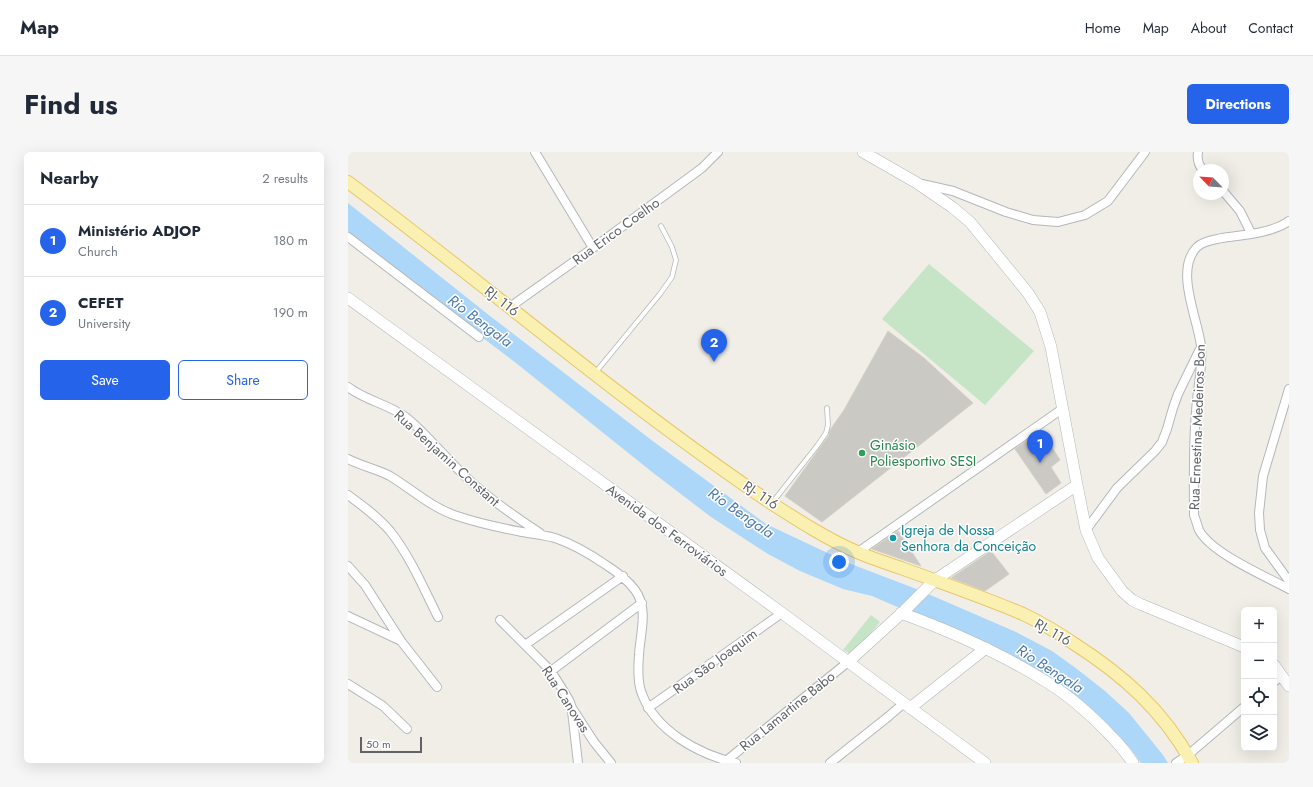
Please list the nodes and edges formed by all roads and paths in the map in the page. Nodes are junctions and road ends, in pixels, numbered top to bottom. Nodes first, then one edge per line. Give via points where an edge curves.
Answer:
1 (535, 152) edge
2 (718, 152) edge
3 (863, 152) edge
4 (1145, 152) edge
5 (1198, 152) edge
6 (1199, 164) edge
7 (348, 182) edge
8 (917, 183) junction
9 (1229, 198) edge
10 (1289, 221) edge
11 (660, 226) dead end
12 (1251, 234) junction
13 (348, 237) edge
14 (593, 248) junction
15 (348, 298) edge
16 (510, 307) junction
17 (479, 337) dead end
18 (1201, 347) junction
19 (595, 373) junction
20 (348, 387) edge
21 (1289, 389) edge
22 (827, 408) dead end
23 (1062, 409) junction
24 (349, 462) edge
25 (1077, 485) junction
26 (348, 495) edge
27 (772, 503) junction
28 (1086, 530) junction
29 (543, 535) junction
30 (858, 552) junction
31 (348, 566) edge
32 (623, 576) junction
33 (1289, 581) edge
34 (932, 583) junction
35 (1289, 589) edge
36 (642, 603) junction
37 (903, 612) junction
38 (782, 613) junction
39 (348, 616) edge
40 (438, 618) dead end
41 (500, 620) dead end
42 (401, 641) junction
43 (525, 645) junction
44 (1241, 646) edge
45 (986, 648) junction
46 (848, 662) junction
47 (551, 671) junction
48 (1278, 678) edge
49 (348, 684) edge
50 (437, 686) dead end
51 (1289, 686) edge
52 (907, 705) junction
53 (572, 708) junction
54 (648, 708) junction
55 (1241, 710) edge
56 (407, 729) dead end
57 (1184, 760) edge
58 (726, 761) junction
59 (578, 763) edge
60 (611, 763) edge
61 (736, 763) edge
62 (830, 763) edge
63 (985, 763) edge
64 (1134, 763) edge

1 - 14 street
2 - 14 street, Rua Erico Coelho via 702,168
3 - 8 main road
4 - 8 street via 1108,201 1085,216 1058,222 1033,220 953,191
5 - 6 street
7 - 16 main road, RJ- 116
8 - 23 main road via 970,222 1028,293 1046,328
9 - 12 street via 1240,211
10 - 12 street, Rua Ernestina Medeiros Bon via 1270,230
11 - 19 lane via 676,260 672,277
12 - 18 street, Rua Ernestina Medeiros Bon via 1207,241 1197,247 1190,259 1187,274 1189,293
13 - 17 street
14 - 16 street, Rua Erico Coelho
15 - 38 main road, Avenida dos Ferroviários
16 - 19 main road, RJ- 116
18 - 28 street via 1172,408 1168,430 1162,442 1117,488
18 - 35 street, Rua Ernestina Medeiros Bon via 1196,412 1194,515 1199,531 1225,555
19 - 27 main road, RJ- 116 via 701,454
20 - 29 street, Rua Benjamin Constant via 356,394 394,408 467,479 509,513
21 - 33 street via 1263,476 1259,513 1260,530 1266,548
22 - 27 lane via 826,433
23 - 25 main road
23 - 30 street
24 - 29 street, Rua Benjamin Constant via 389,476 440,509 458,516
25 - 28 main road
25 - 34 main road
26 - 40 street via 390,531 403,550
27 - 30 main road, RJ- 116 via 834,541
28 - 44 main road via 1098,558 1127,596 1140,604
29 - 32 street, Rua Benjamin Constant via 578,548
30 - 34 main road, RJ- 116
31 - 42 street via 365,585
32 - 36 street, Rua Benjamin Constant
32 - 43 street
34 - 37 main road
34 - 57 main road, RJ- 116 via 1024,615 1097,659 1138,691 1162,718
36 - 47 street
36 - 54 street, Rua Benjamin Constant via 643,624 638,681
37 - 45 main road
37 - 46 main road
38 - 46 main road, Avenida dos Ferroviários
38 - 54 street, Rua São Joaquim
39 - 42 street
41 - 43 street, Rua Canovas
42 - 50 street
43 - 47 street, Rua Canovas
45 - 52 main road
45 - 64 main road via 1050,684 1080,707 1113,738
46 - 52 main road, Avenida dos Ferroviários
46 - 58 street, Rua Lamartine Babo
47 - 53 street, Rua Canovas
48 - 51 main road
49 - 56 street via 383,706
52 - 62 street via 889,716
52 - 63 main road, Avenida dos Ferroviários
53 - 59 street
53 - 60 street, Rua Canovas
54 - 58 street, Rua Benjamin Constant via 664,727 678,738
55 - 57 street
58 - 61 street, Rua Benjamin Constant

